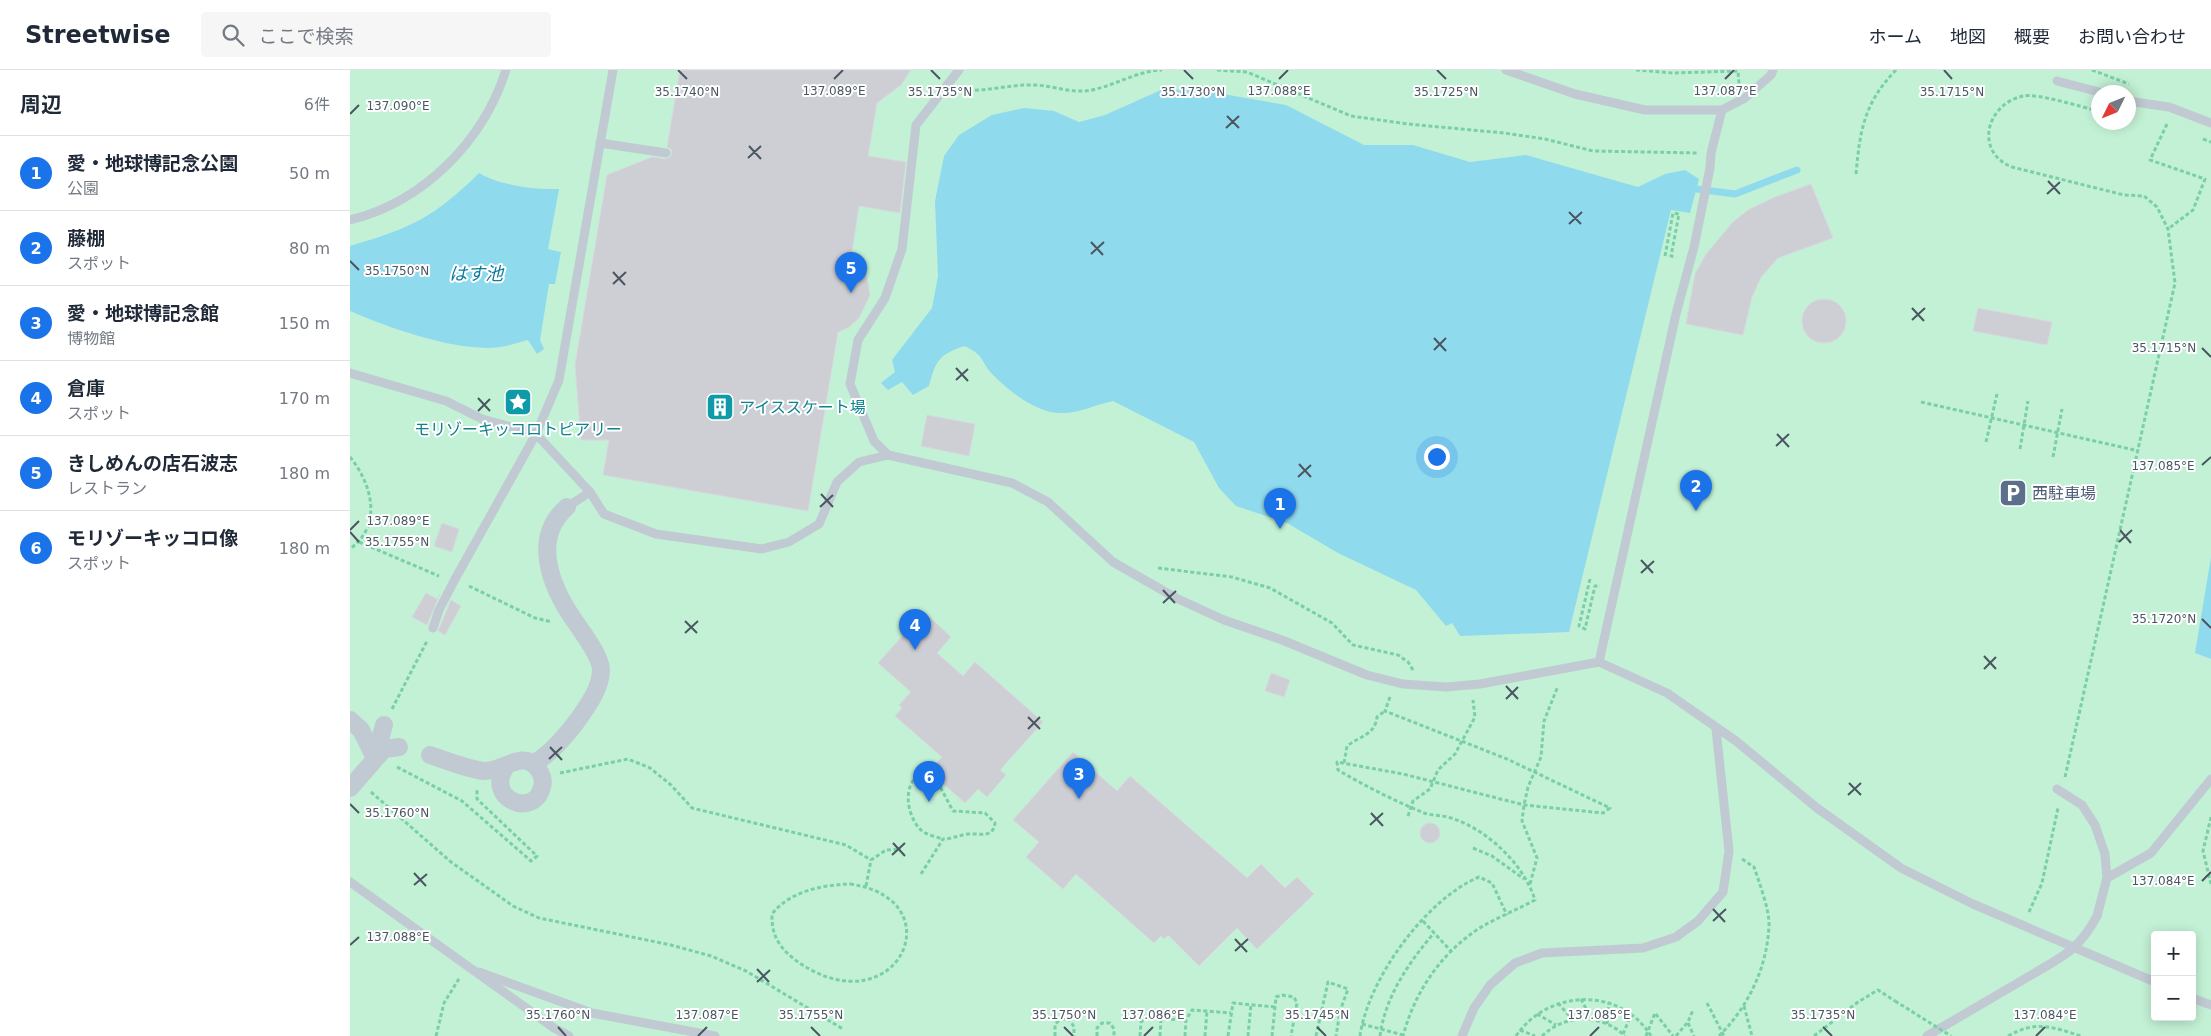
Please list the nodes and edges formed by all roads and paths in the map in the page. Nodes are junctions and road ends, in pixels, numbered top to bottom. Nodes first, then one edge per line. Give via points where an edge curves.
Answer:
1 (506, 70) edge
2 (613, 70) edge
3 (959, 70) edge
4 (1162, 70) edge
5 (1217, 70) edge
6 (1506, 70) edge
7 (1636, 70) edge
8 (1773, 70) edge
9 (1896, 70) edge
10 (2057, 80) dead end
11 (945, 88) junction
12 (2091, 90) edge
13 (1745, 98) junction
14 (2136, 102) edge
15 (2091, 109) edge
16 (1722, 110) junction
17 (2158, 122) dead end
18 (2211, 123) edge
19 (2167, 124) junction
20 (2176, 127) dead end
21 (2202, 138) dead end
22 (2211, 142) edge
23 (600, 143) junction
24 (666, 153) dead end
25 (1711, 154) junction
26 (1856, 174) dead end
27 (350, 220) edge
28 (2168, 229) junction
29 (1680, 238) dead end
30 (1665, 256) dead end
31 (350, 373) edge
32 (1996, 394) dead end
33 (2028, 401) dead end
34 (1921, 402) dead end
35 (2062, 409) dead end
36 (1991, 418) junction
37 (2024, 426) junction
38 (2057, 433) junction
39 (536, 434) junction
40 (1986, 442) dead end
41 (2020, 449) dead end
42 (2139, 451) junction
43 (888, 455) junction
44 (2053, 456) dead end
45 (350, 457) edge
46 (590, 492) junction
47 (567, 506) joint
48 (359, 542) junction
49 (350, 549) edge
50 (1154, 568) dead end
51 (430, 573) dead end
52 (1590, 579) dead end
53 (478, 589) dead end
54 (1599, 595) dead end
55 (572, 618) junction
56 (433, 628) joint
57 (1599, 662) junction
58 (1564, 668) junction
59 (1395, 682) junction
60 (1413, 685) junction
61 (1472, 685) junction
62 (1385, 711) junction
63 (350, 720) edge
64 (384, 725) joint
65 (1716, 729) junction
66 (1462, 740) junction
67 (398, 747) dead end
68 (430, 755) dead end
69 (375, 758) junction
70 (1344, 763) junction
71 (507, 766) junction
72 (481, 770) junction
73 (549, 771) junction
74 (1536, 772) junction
75 (2211, 779) edge
76 (1432, 782) junction
77 (350, 788) edge
78 (2060, 790) junction
79 (370, 791) dead end
80 (1524, 805) junction
81 (1411, 806) junction
82 (1408, 816) dead end
83 (2211, 818) edge
84 (943, 839) junction
85 (1473, 848) dead end
86 (901, 849) dead end
87 (1729, 850) junction
88 (871, 860) junction
89 (921, 874) dead end
90 (2107, 878) junction
91 (350, 882) edge
92 (1530, 884) junction
93 (2211, 884) edge
94 (866, 886) junction
95 (1507, 915) junction
96 (2028, 917) dead end
97 (1423, 920) junction
98 (1434, 933) junction
99 (1451, 951) junction
100 (467, 967) junction
101 (2151, 980) edge
102 (1581, 999) junction
103 (2196, 1000) edge
104 (1558, 1003) junction
105 (1609, 1003) junction
106 (1707, 1003) dead end
107 (1251, 1004) junction
108 (1744, 1006) junction
109 (2211, 1006) edge
110 (1275, 1007) junction
111 (1694, 1010) dead end
112 (1207, 1011) junction
113 (1230, 1013) junction
114 (1537, 1014) junction
115 (1631, 1015) junction
116 (1161, 1019) junction
117 (1186, 1020) junction
118 (1573, 1020) junction
119 (1592, 1020) junction
120 (1688, 1022) junction
121 (1362, 1024) junction
122 (1607, 1024) junction
123 (1556, 1025) junction
124 (843, 1029) dead end
125 (1381, 1029) junction
126 (1520, 1030) junction
127 (1723, 1034) edge
128 (1624, 1035) edge
129 (1648, 1035) edge
130 (436, 1036) edge
131 (570, 1036) edge
132 (715, 1036) edge
133 (1055, 1036) edge
134 (1074, 1036) edge
135 (1097, 1036) edge
136 (1114, 1036) edge
137 (1140, 1036) edge
138 (1160, 1036) edge
139 (1185, 1036) edge
140 (1205, 1036) edge
141 (1228, 1036) edge
142 (1248, 1036) edge
143 (1272, 1036) edge
144 (1291, 1036) edge
145 (1316, 1036) edge
146 (1336, 1036) edge
147 (1360, 1036) edge
148 (1380, 1036) edge
149 (1403, 1036) edge
150 (1462, 1036) edge
151 (1516, 1036) edge
152 (1535, 1036) edge
153 (1542, 1036) edge
154 (1674, 1036) edge
155 (1694, 1036) edge
156 (1719, 1036) edge
157 (1752, 1036) edge
158 (1814, 1036) edge
159 (1927, 1036) edge
160 (1951, 1036) edge
161 (2008, 1036) edge
162 (2081, 1036) edge

1 - 27 lane via 476,132 452,159 408,197 382,211
2 - 23 lane
3 - 11 lane
4 - 11 path via 1073,92 1036,86 977,91
5 - 25 path via 1246,72 1351,116 1504,133 1593,151
6 - 16 lane via 1575,94 1645,110
7 - 13 path via 1673,73 1738,71
8 - 13 lane
9 - 26 path via 1877,94 1860,132
10 - 12 lane
11 - 43 lane via 916,125 902,249 885,298 858,340 850,384 874,440
13 - 16 lane
14 - 18 lane via 2169,107
15 - 28 path via 2026,95 2011,99 1992,116 1989,133 1993,153 2001,163 2012,167 2124,195 2144,196 2157,207
16 - 25 lane
17 - 19 path
19 - 20 path
19 - 28 path via 2150,160 2205,179 2193,210
21 - 22 path
23 - 24 lane
23 - 39 lane via 559,380
25 - 57 lane via 1694,247 1676,314
28 - 42 path via 2175,283
29 - 30 path via 1676,257 1671,256 1679,214 1673,213
31 - 39 lane via 446,401 482,419
32 - 36 path
33 - 37 path
34 - 36 path
35 - 38 path
36 - 37 path
36 - 40 path
37 - 38 path
37 - 41 path
38 - 42 path
38 - 44 path
39 - 46 lane
39 - 56 lane via 450,589
42 - 78 path
43 - 46 lane via 859,462 837,482 818,524 789,542 762,549 656,534 604,514
43 - 59 lane via 1012,483 1048,502 1113,562 1176,598 1367,675
45 - 48 path via 362,472 371,497 369,522
46 - 47 lane
47 - 55 street via 558,514 548,536 547,562 557,592
48 - 49 path
48 - 51 path
50 - 60 path via 1232,577 1270,588 1332,623 1353,645 1398,655 1414,672
52 - 54 path via 1578,626 1585,629 1595,586 1601,586
53 - 55 path via 535,618 560,622
55 - 73 street via 590,644 601,669 596,691 567,734 542,759
56 - 64 path
57 - 58 lane
57 - 65 lane via 1667,693
58 - 61 lane
58 - 74 path via 1544,721 1541,757
59 - 60 lane
59 - 62 path
60 - 61 lane
61 - 66 path via 1475,717
62 - 66 path
62 - 70 path via 1377,717 1376,726 1368,734 1347,746
63 - 69 street via 361,730
64 - 69 street
65 - 87 lane
65 - 101 lane via 1901,868 1974,904
66 - 74 path
66 - 76 path via 1456,754 1438,770
67 - 69 street via 384,749
68 - 72 street
69 - 72 path via 462,801 531,862 537,856 477,799
69 - 77 street
70 - 76 path
70 - 81 path via 1337,762 1338,770
71 - 72 street
71 - 73 street via 520,760
71 - 73 street via 500,778 502,792 519,804 539,795
73 - 88 path via 628,759 650,768 692,808 846,845
74 - 80 path
74 - 80 path via 1610,808 1603,813
75 - 90 lane via 2151,853
76 - 80 path
76 - 81 path via 1430,789
78 - 90 lane via 2082,805 2096,825 2105,854
78 - 96 path via 2042,883
79 - 124 path via 451,862 513,906 539,918 711,956 746,970
80 - 92 path via 1522,821 1537,858
81 - 82 path
81 - 92 path via 1425,813 1453,818 1480,832 1506,854
83 - 93 path via 2203,851
84 - 84 path via 922,831 914,820 908,791 918,775 924,773 938,783 953,812 974,811 994,819 994,827 985,835 968,834
84 - 89 path
85 - 92 path via 1492,856
86 - 88 path via 886,850
87 - 108 path via 1754,867 1770,925 1754,989
87 - 150 lane via 1723,892 1698,922 1676,937 1643,948 1542,954 1514,963 1490,984 1474,1008
88 - 94 path
90 - 159 lane, bridge via 2097,916 2086,937 2068,955
91 - 100 lane
92 - 95 path via 1535,900
94 - 94 path via 831,885 788,899 772,914 774,939 791,958 835,980 868,979 891,969 902,954 906,922 890,898
95 - 97 path via 1492,883 1479,877 1438,905
95 - 99 path via 1482,927
97 - 98 path
97 - 121 path via 1388,963
98 - 99 path
98 - 125 path via 1415,955 1397,986
99 - 149 path via 1428,978
100 - 130 path via 444,1003
100 - 131 lane
100 - 132 lane via 592,1013
102 - 104 path
102 - 105 path
102 - 119 path
103 - 109 lane
104 - 114 path
104 - 118 path
105 - 115 path
105 - 122 path
106 - 127 path
107 - 110 path
107 - 113 path via 1233,1003
107 - 142 path
108 - 127 path
108 - 157 path
110 - 143 path
110 - 144 path via 1276,997 1282,995 1294,997 1298,1004
111 - 120 path
112 - 113 path
112 - 117 path via 1192,1010
112 - 140 path
113 - 141 path
114 - 123 path
114 - 126 path
115 - 128 path
115 - 129 path
116 - 117 path
116 - 137 path via 1146,1018 1141,1022
116 - 138 path
117 - 139 path
118 - 119 path
118 - 123 path
119 - 122 path
120 - 154 path
120 - 155 path
121 - 125 path
121 - 147 path
122 - 128 path
123 - 153 path
125 - 148 path
125 - 149 path
126 - 151 path
126 - 152 path
127 - 156 path
129 - 154 path via 1655,1013
133 - 134 path via 1055,1024 1061,1019 1070,1020
135 - 136 path via 1097,1028 1102,1023 1110,1023
145 - 146 path via 1328,982 1348,989
158 - 160 path, bridge via 1878,990
161 - 162 path via 2024,1027 2043,1025

